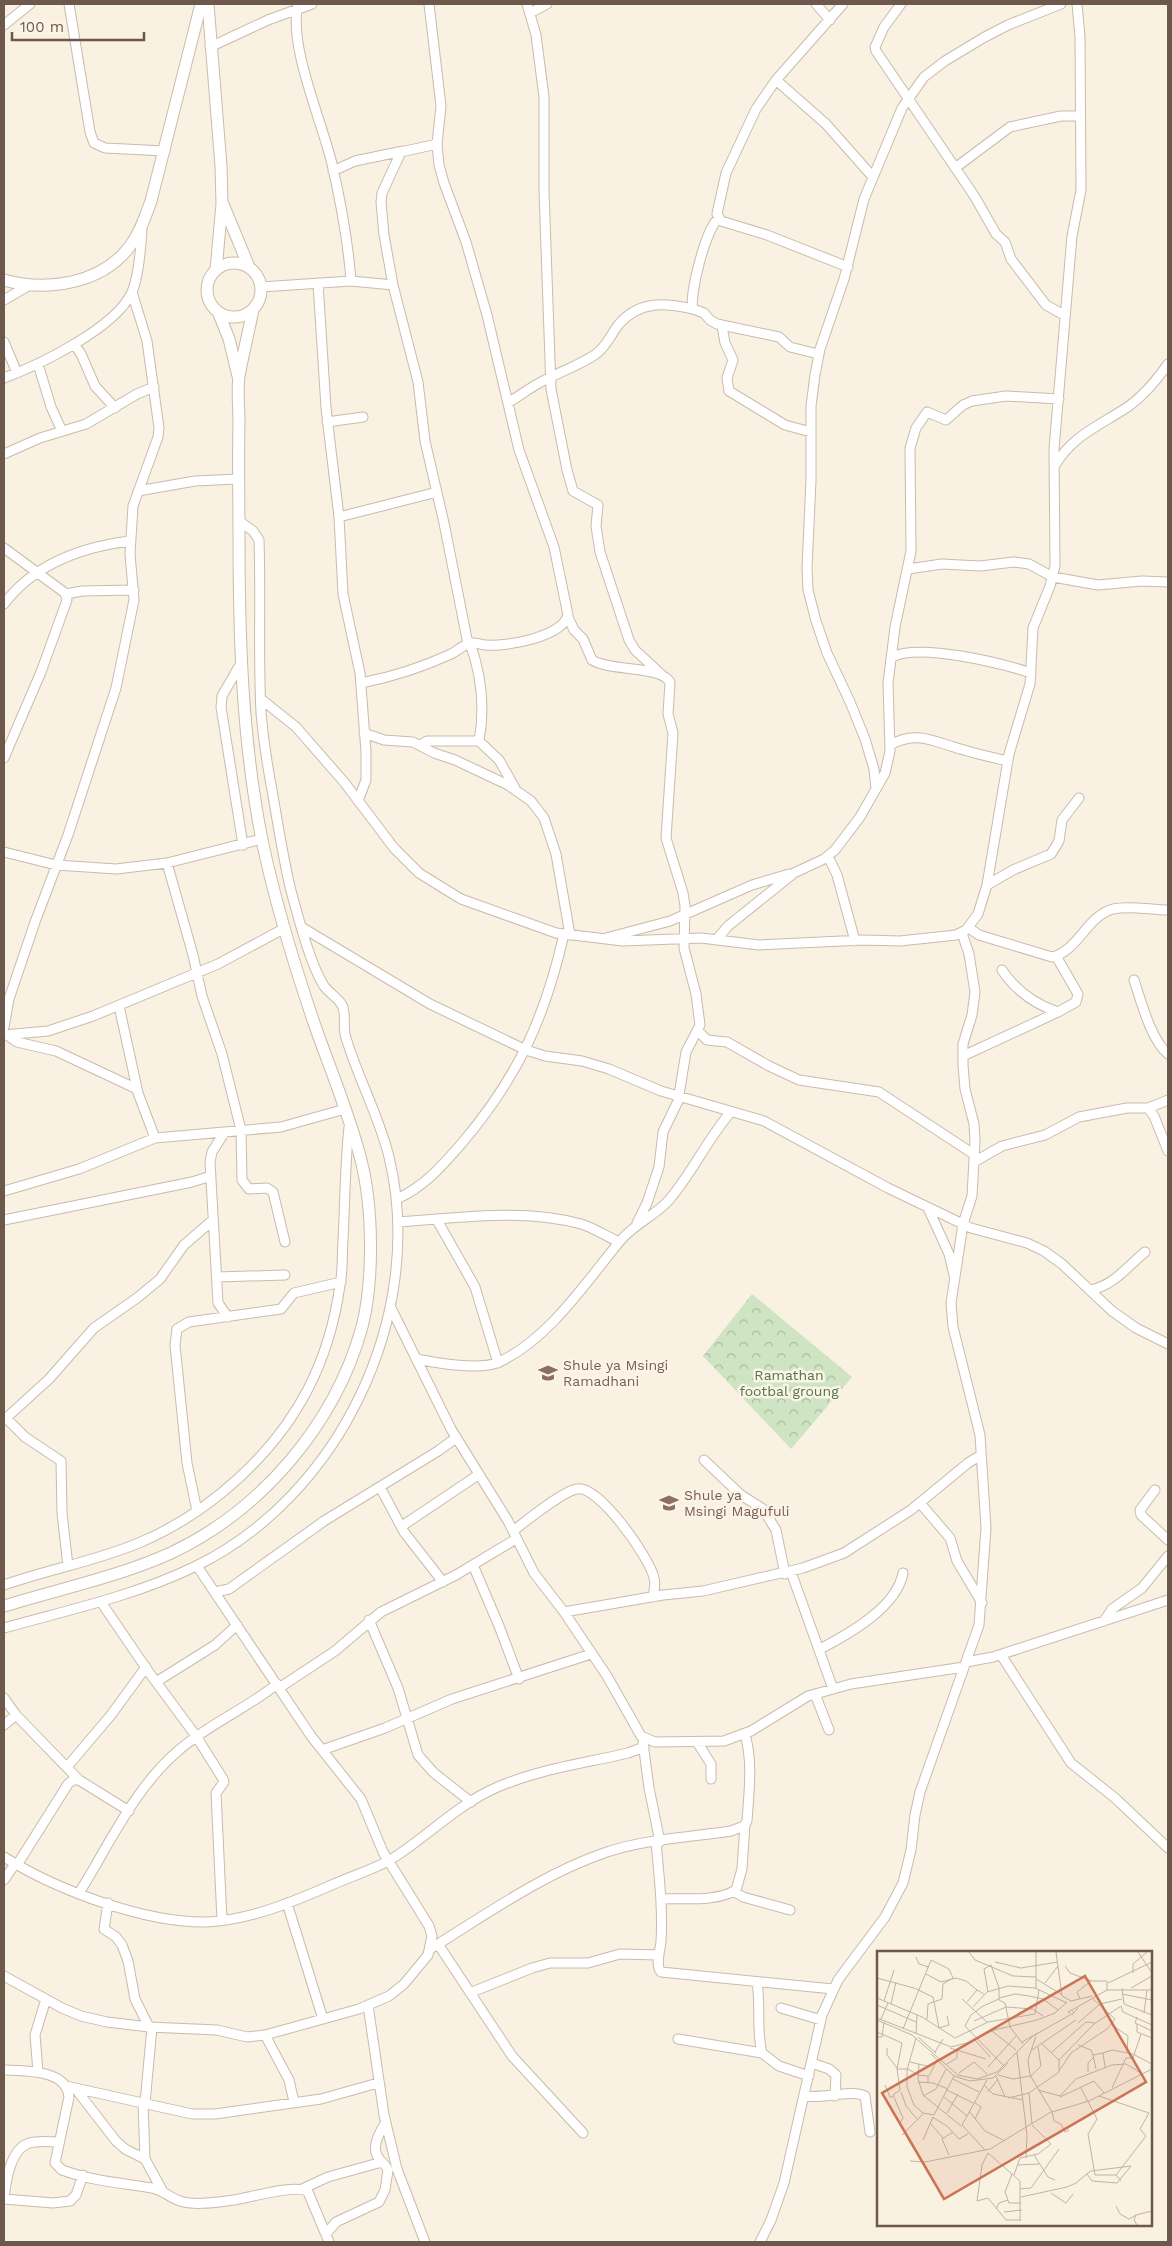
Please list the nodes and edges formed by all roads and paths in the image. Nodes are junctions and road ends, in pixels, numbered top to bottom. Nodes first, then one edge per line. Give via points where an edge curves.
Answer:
1 (30, 4) edge
2 (69, 4) edge
3 (201, 4) edge
4 (208, 4) edge
5 (312, 4) edge
6 (429, 4) edge
7 (547, 4) edge
8 (816, 4) edge
9 (843, 4) edge
10 (901, 4) edge
11 (1061, 4) edge
12 (1077, 4) edge
13 (297, 6) edge
14 (528, 8) edge
15 (830, 20) junction
16 (4, 25) edge
17 (210, 47) junction
18 (776, 80) junction
19 (907, 99) junction
20 (1080, 116) junction
21 (437, 144) junction
22 (165, 151) junction
23 (403, 151) junction
24 (955, 168) junction
25 (333, 171) junction
26 (872, 176) junction
27 (222, 204) junction
28 (719, 218) junction
29 (142, 228) junction
30 (250, 267) junction
31 (848, 267) junction
32 (216, 270) junction
33 (4, 280) edge
34 (351, 281) junction
35 (318, 283) junction
36 (393, 285) junction
37 (28, 286) junction
38 (261, 287) junction
39 (132, 292) junction
40 (4, 300) edge
41 (253, 309) junction
42 (693, 309) junction
43 (219, 314) junction
44 (1064, 315) junction
45 (722, 326) junction
46 (4, 342) edge
47 (74, 344) junction
48 (818, 354) junction
49 (38, 364) junction
50 (1168, 364) edge
51 (17, 373) junction
52 (550, 377) junction
53 (4, 378) edge
54 (239, 380) junction
55 (154, 387) junction
56 (1059, 398) junction
57 (509, 402) junction
58 (115, 408) junction
59 (363, 416) dead end
60 (327, 422) junction
61 (62, 431) junction
62 (811, 432) junction
63 (4, 454) edge
64 (1054, 468) junction
65 (238, 479) junction
66 (138, 491) junction
67 (437, 492) junction
68 (339, 517) junction
69 (239, 522) junction
70 (130, 541) junction
71 (4, 548) edge
72 (908, 568) junction
73 (37, 572) junction
74 (1053, 577) junction
75 (1168, 582) edge
76 (134, 590) junction
77 (66, 594) junction
78 (4, 604) edge
79 (568, 617) junction
80 (469, 643) junction
81 (892, 657) junction
82 (241, 662) junction
83 (1031, 673) junction
84 (662, 675) junction
85 (361, 683) junction
86 (261, 699) junction
87 (364, 733) junction
88 (479, 741) junction
89 (420, 745) junction
90 (890, 745) junction
91 (4, 758) edge
92 (1008, 760) junction
93 (876, 788) junction
94 (516, 790) junction
95 (1079, 798) dead end
96 (358, 801) junction
97 (262, 839) junction
98 (243, 845) junction
99 (4, 852) edge
100 (828, 856) junction
101 (167, 863) junction
102 (56, 866) junction
103 (794, 873) junction
104 (987, 885) junction
105 (1168, 910) edge
106 (685, 914) junction
107 (285, 928) junction
108 (303, 928) junction
109 (965, 930) junction
110 (567, 935) junction
111 (602, 939) junction
112 (683, 939) junction
113 (716, 940) junction
114 (855, 941) junction
115 (1056, 956) junction
116 (1002, 970) dead end
117 (197, 972) junction
118 (1134, 980) dead end
119 (119, 1006) junction
120 (1058, 1012) junction
121 (698, 1031) junction
122 (5, 1032) edge
123 (526, 1050) junction
124 (1168, 1054) edge
125 (963, 1056) junction
126 (138, 1088) junction
127 (679, 1096) junction
128 (1168, 1100) edge
129 (1148, 1108) junction
130 (346, 1109) junction
131 (730, 1113) junction
132 (349, 1127) junction
133 (241, 1130) junction
134 (224, 1133) junction
135 (155, 1138) junction
136 (1168, 1151) edge
137 (974, 1159) junction
138 (211, 1176) junction
139 (4, 1191) edge
140 (396, 1199) junction
141 (928, 1208) junction
142 (4, 1220) edge
143 (213, 1220) junction
144 (437, 1220) junction
145 (398, 1222) junction
146 (637, 1223) junction
147 (964, 1224) junction
148 (285, 1242) dead end
149 (619, 1242) junction
150 (1144, 1252) dead end
151 (285, 1275) dead end
152 (217, 1277) junction
153 (955, 1277) junction
154 (341, 1282) junction
155 (1091, 1290) junction
156 (218, 1304) junction
157 (391, 1308) junction
158 (228, 1317) junction
159 (206, 1319) junction
160 (1168, 1344) edge
161 (416, 1359) junction
162 (498, 1363) junction
163 (5, 1419) edge
164 (456, 1438) junction
165 (981, 1455) junction
166 (704, 1460) dead end
167 (478, 1475) junction
168 (380, 1487) junction
169 (1154, 1490) dead end
170 (920, 1503) junction
171 (197, 1511) junction
172 (402, 1526) junction
173 (515, 1535) junction
174 (1168, 1540) edge
175 (1168, 1556) edge
176 (473, 1565) junction
177 (68, 1566) junction
178 (197, 1566) junction
179 (788, 1573) junction
180 (903, 1573) dead end
181 (443, 1582) junction
182 (4, 1585) edge
183 (215, 1592) junction
184 (654, 1597) junction
185 (1168, 1600) edge
186 (102, 1602) junction
187 (982, 1603) junction
188 (4, 1606) edge
189 (564, 1612) junction
190 (369, 1620) junction
191 (1104, 1621) junction
192 (237, 1625) junction
193 (4, 1628) edge
194 (820, 1649) junction
195 (591, 1654) junction
196 (1001, 1655) junction
197 (965, 1664) junction
198 (146, 1667) junction
199 (519, 1679) junction
200 (156, 1682) junction
201 (278, 1686) junction
202 (833, 1689) junction
203 (815, 1694) junction
204 (4, 1698) edge
205 (16, 1714) junction
206 (408, 1717) junction
207 (4, 1724) edge
208 (829, 1730) dead end
209 (745, 1734) junction
210 (196, 1736) junction
211 (643, 1742) junction
212 (697, 1742) junction
213 (322, 1750) junction
214 (67, 1767) junction
215 (711, 1779) dead end
216 (79, 1780) junction
217 (471, 1802) junction
218 (129, 1811) junction
219 (745, 1824) junction
220 (658, 1842) junction
221 (1168, 1848) edge
222 (4, 1857) edge
223 (388, 1860) junction
224 (16, 1864) junction
225 (4, 1880) edge
226 (734, 1891) junction
227 (79, 1893) junction
228 (661, 1898) junction
229 (108, 1903) junction
230 (287, 1903) junction
231 (790, 1910) dead end
232 (222, 1920) junction
233 (434, 1946) junction
234 (659, 1955) junction
235 (4, 1976) edge
236 (757, 1982) junction
237 (833, 1989) junction
238 (472, 1992) junction
239 (46, 1999) junction
240 (368, 2005) junction
241 (781, 2008) dead end
242 (323, 2019) junction
243 (821, 2020) junction
244 (150, 2027) junction
245 (265, 2035) junction
246 (678, 2039) dead end
247 (762, 2053) junction
248 (812, 2063) junction
249 (4, 2070) edge
250 (38, 2072) junction
251 (809, 2076) junction
252 (378, 2083) junction
253 (70, 2086) junction
254 (805, 2096) junction
255 (836, 2096) junction
256 (144, 2102) junction
257 (294, 2102) junction
258 (386, 2122) junction
259 (870, 2132) dead end
260 (583, 2133) dead end
261 (59, 2142) junction
262 (145, 2159) junction
263 (382, 2162) junction
264 (83, 2176) junction
265 (302, 2189) junction
266 (163, 2192) junction
267 (4, 2198) edge
268 (328, 2238) edge
269 (425, 2242) edge
270 (760, 2242) edge

1 - 16 street
2 - 22 street via 94,143 105,148
3 - 22 main road
4 - 17 main road
5 - 13 street
6 - 21 street via 441,106
7 - 14 street
8 - 15 street
9 - 15 street
10 - 19 street via 875,47
11 - 19 street via 1008,24 945,61 924,78
12 - 20 street
13 - 17 street
13 - 25 street via 299,42 306,76
14 - 52 street via 541,62 544,97 543,176
15 - 18 street
17 - 27 main road
18 - 26 street via 826,124
18 - 28 street via 756,109 733,155 718,201
19 - 24 street
19 - 26 street
20 - 24 street via 1061,116 1010,127
20 - 44 street via 1081,190 1072,236
21 - 23 street
21 - 57 street via 444,183 466,242
22 - 29 main road
23 - 25 street via 355,162
23 - 36 street via 380,202
24 - 44 street via 996,234 1005,242 1011,259 1043,302
25 - 34 street via 345,224
26 - 31 street
27 - 30 main road
27 - 32 main road
28 - 31 street
28 - 42 street via 710,231 699,261
29 - 37 main road via 129,248 106,268 74,281
29 - 39 street
30 - 32 main road via 232,262
30 - 38 main road via 258,276
31 - 48 street
32 - 43 main road via 209,280 208,292
33 - 37 main road
34 - 35 street
34 - 36 street
35 - 38 street
35 - 60 street
36 - 67 street via 418,382 425,441
37 - 40 street
38 - 41 main road via 260,299
39 - 47 street via 112,317
39 - 55 street via 147,341
41 - 43 main road via 236,317
41 - 54 main road
42 - 45 street
42 - 52 street via 666,304 642,307 620,323 597,353 581,364
43 - 54 main road
44 - 56 street
45 - 48 street via 778,337 790,347
45 - 62 street via 732,360 727,378 729,391 780,423
46 - 51 street
47 - 49 street
47 - 58 street via 95,386
48 - 62 street
49 - 51 street
49 - 61 street
50 - 64 street via 1137,399 1122,411 1102,420 1073,443
51 - 53 street
52 - 57 street
52 - 84 street via 569,482 578,496 598,505 597,539 619,616 631,646
54 - 65 main road
55 - 58 street
55 - 66 street via 158,437
56 - 64 street
56 - 72 street via 1006,396 972,401 946,420 933,413 925,414 916,428 910,448 911,551
57 - 79 street via 519,450 554,547
58 - 61 street via 86,424
59 - 60 street
60 - 68 street
61 - 63 street
62 - 93 street via 807,568 810,598 827,653 864,739 874,769
64 - 74 street via 1056,538
65 - 66 street via 195,481
65 - 69 main road
66 - 70 street
67 - 68 street
67 - 80 street
68 - 85 street via 343,594
69 - 82 main road
69 - 86 street via 253,531 259,540
70 - 73 street via 84,551
70 - 76 street
71 - 73 street
72 - 74 street via 942,564 1023,563
72 - 81 street
73 - 77 street
73 - 78 street
74 - 75 street via 1098,586
74 - 83 street via 1033,628
76 - 77 street
76 - 102 street via 116,688
77 - 91 street via 66,608
79 - 80 street via 553,632 539,638 487,646
79 - 84 street via 574,630 583,638 592,660 604,666
80 - 85 street via 446,656 397,675
80 - 88 street via 480,679 482,721
81 - 83 street via 904,653 948,655 988,661
81 - 90 street via 888,690
82 - 97 main road via 244,725
82 - 98 street via 222,696 221,708
83 - 92 street
84 - 106 street via 670,682 668,714 673,733 666,838 678,872
85 - 87 street
86 - 96 street via 296,728
86 - 108 street via 266,759 279,838
87 - 89 street via 384,740 408,740
87 - 96 street via 366,780
88 - 89 street via 427,741
88 - 94 street via 498,760
89 - 94 street
90 - 92 street via 912,737 926,737
90 - 93 street via 885,774
92 - 104 street
93 - 100 street via 860,817
94 - 110 street via 531,801 544,818 556,854
95 - 104 street via 1062,820 1059,842 1051,854
96 - 110 street via 394,848 419,873 442,889 478,906
97 - 98 street
97 - 107 main road
98 - 101 street
99 - 102 street
100 - 103 street
100 - 114 street via 837,875
101 - 102 street via 106,869
101 - 117 street
102 - 122 street via 9,999
103 - 106 street via 752,885
103 - 113 street via 728,926
104 - 109 street via 978,914
105 - 115 street via 1112,909
106 - 111 street
106 - 112 street
107 - 117 street
107 - 130 main road via 314,1025
108 - 123 street via 430,1004
108 - 140 street via 323,985 343,1009 345,1035 384,1138
109 - 114 street via 900,941
109 - 115 street
109 - 125 street via 975,992
110 - 111 street
110 - 123 street
111 - 112 street
112 - 113 street
112 - 121 street via 697,1000
113 - 114 street via 759,945
115 - 120 street via 1078,994 1076,1002
116 - 120 street via 1014,988 1039,1005
117 - 119 street
117 - 133 street
118 - 124 street via 1152,1029
119 - 122 street via 56,1029
119 - 126 street
120 - 125 street
121 - 127 street via 686,1052
121 - 137 street via 707,1040 727,1042 799,1080 879,1092
122 - 126 street via 17,1042 56,1052
123 - 127 street via 609,1068
123 - 140 street via 495,1102 454,1152 421,1186
125 - 137 street via 965,1089 974,1124
126 - 135 street
127 - 131 street
127 - 146 street via 662,1136 659,1166 650,1197
128 - 129 street
129 - 136 street
129 - 137 street via 1127,1108 1079,1117 1045,1135 1002,1146
130 - 132 main road
130 - 133 street via 288,1126
131 - 141 street via 772,1125
131 - 146 street via 667,1202
132 - 154 street
132 - 188 main road via 368,1192 368,1292 362,1326 337,1389 304,1443 281,1474 252,1500 211,1530 170,1553 100,1578
133 - 134 street
133 - 148 street via 242,1180 249,1189 267,1188 274,1192
134 - 135 street
134 - 138 street via 211,1156
135 - 139 street via 71,1172
137 - 147 street via 972,1196
138 - 142 street
138 - 143 street
140 - 145 street
141 - 147 street
141 - 153 street via 949,1254
143 - 152 street
143 - 163 street via 184,1245 160,1279 94,1328 49,1378
144 - 145 street
144 - 149 street via 473,1216 548,1218 583,1225
144 - 162 street via 475,1287
145 - 157 street via 398,1253
146 - 149 street
147 - 153 street
147 - 155 street via 1044,1251
149 - 162 street via 572,1302 536,1336
150 - 155 street via 1117,1278
151 - 152 street
152 - 156 street
153 - 165 street via 951,1303 953,1327 977,1418
154 - 158 street via 294,1293 281,1309
154 - 171 street via 335,1318 308,1389 281,1431 245,1470
155 - 160 street via 1136,1328
156 - 158 street
156 - 159 street
157 - 161 street
157 - 178 street via 379,1351 363,1387 322,1460 281,1506 242,1537
158 - 159 street
159 - 171 street via 182,1325 176,1334 187,1463
161 - 162 street via 465,1365
161 - 164 street
163 - 177 street via 61,1461
164 - 167 street
164 - 168 street
165 - 170 street
165 - 187 street via 986,1528
166 - 179 street via 741,1495 763,1509 776,1530
167 - 172 street
167 - 173 street
168 - 172 street
168 - 183 street via 289,1545 229,1589
169 - 174 street via 1140,1510 1141,1515
170 - 179 street via 844,1553
170 - 187 street via 950,1538 957,1561
171 - 177 street via 141,1542
172 - 181 street
173 - 176 street
173 - 184 street via 567,1493 583,1489 595,1496 634,1537 655,1579
173 - 189 street via 545,1591
175 - 191 street via 1142,1588 1112,1609
176 - 181 street
176 - 199 street
177 - 182 street
178 - 183 street
178 - 186 street
179 - 184 street via 703,1591
179 - 194 street
180 - 194 street via 896,1590 875,1614 858,1629
181 - 190 street via 398,1602
183 - 192 street
184 - 189 street
185 - 191 street
186 - 193 street
186 - 198 street
187 - 197 street via 979,1625
189 - 195 street
190 - 201 street via 335,1651
190 - 206 street
191 - 196 street
192 - 200 street via 209,1649
192 - 201 street
194 - 202 street
195 - 199 street
195 - 211 street via 622,1700
196 - 197 street
196 - 221 street via 1071,1763 1115,1798
197 - 202 street
197 - 237 street via 920,1792 912,1850 903,1883 884,1917
198 - 200 street
198 - 214 street via 112,1715
199 - 206 street via 452,1699
200 - 210 street
201 - 210 street
201 - 213 street
202 - 203 street
203 - 208 street
203 - 209 street
204 - 205 street
205 - 207 street
205 - 214 street
206 - 213 street
206 - 217 street via 415,1745 424,1762
209 - 212 street via 724,1741
209 - 219 street via 751,1774
210 - 218 street via 157,1772
210 - 232 street via 224,1782 216,1793
211 - 212 street
211 - 217 street via 628,1753 509,1782
211 - 220 street
212 - 215 street via 711,1764
213 - 223 street via 360,1799
214 - 216 street
216 - 218 street
216 - 224 street via 68,1784
217 - 223 street
218 - 227 street
219 - 220 street via 731,1832
219 - 226 street via 740,1882
220 - 228 street
220 - 233 street via 616,1849 550,1876
222 - 224 street
223 - 230 street
223 - 233 street via 429,1926
224 - 225 street
224 - 227 street via 46,1881
226 - 228 street via 710,1897
226 - 231 street
227 - 229 street
228 - 234 street
229 - 232 street via 178,1921
229 - 244 street via 104,1929 122,1945 134,1999
230 - 232 street
230 - 242 street
233 - 238 street
233 - 240 street via 404,1984 389,1996
234 - 236 street via 658,1970 664,1973
234 - 238 street via 620,1954 588,1963 550,1963
235 - 239 street
236 - 237 street
236 - 247 street
237 - 243 street
238 - 260 street via 494,2032 512,2056
239 - 244 street via 81,2016
239 - 250 street via 35,2034
240 - 242 street
240 - 252 street
241 - 243 street
242 - 245 street
243 - 248 street
244 - 245 street via 217,2030 247,2037
244 - 256 street
245 - 257 street via 289,2080
246 - 247 street
247 - 251 street via 779,2066
248 - 251 street
248 - 255 street via 836,2075
249 - 250 street
250 - 253 street
251 - 254 street
252 - 257 street via 321,2099
252 - 258 street
253 - 256 street
253 - 261 street
253 - 262 street via 116,2141
254 - 255 street
254 - 270 street via 784,2183
255 - 259 street via 858,2092 865,2096
256 - 257 street via 192,2114 215,2114
256 - 262 street
258 - 263 street via 376,2150
258 - 269 street via 397,2170
261 - 264 street via 57,2166
261 - 267 street via 34,2142 21,2148 11,2168
262 - 266 street
263 - 265 street via 328,2177
263 - 268 street via 388,2170 380,2202 336,2222
264 - 266 street via 156,2188
264 - 267 street via 76,2195 70,2201 52,2203
265 - 266 street via 194,2203 180,2201
265 - 268 street via 308,2192

